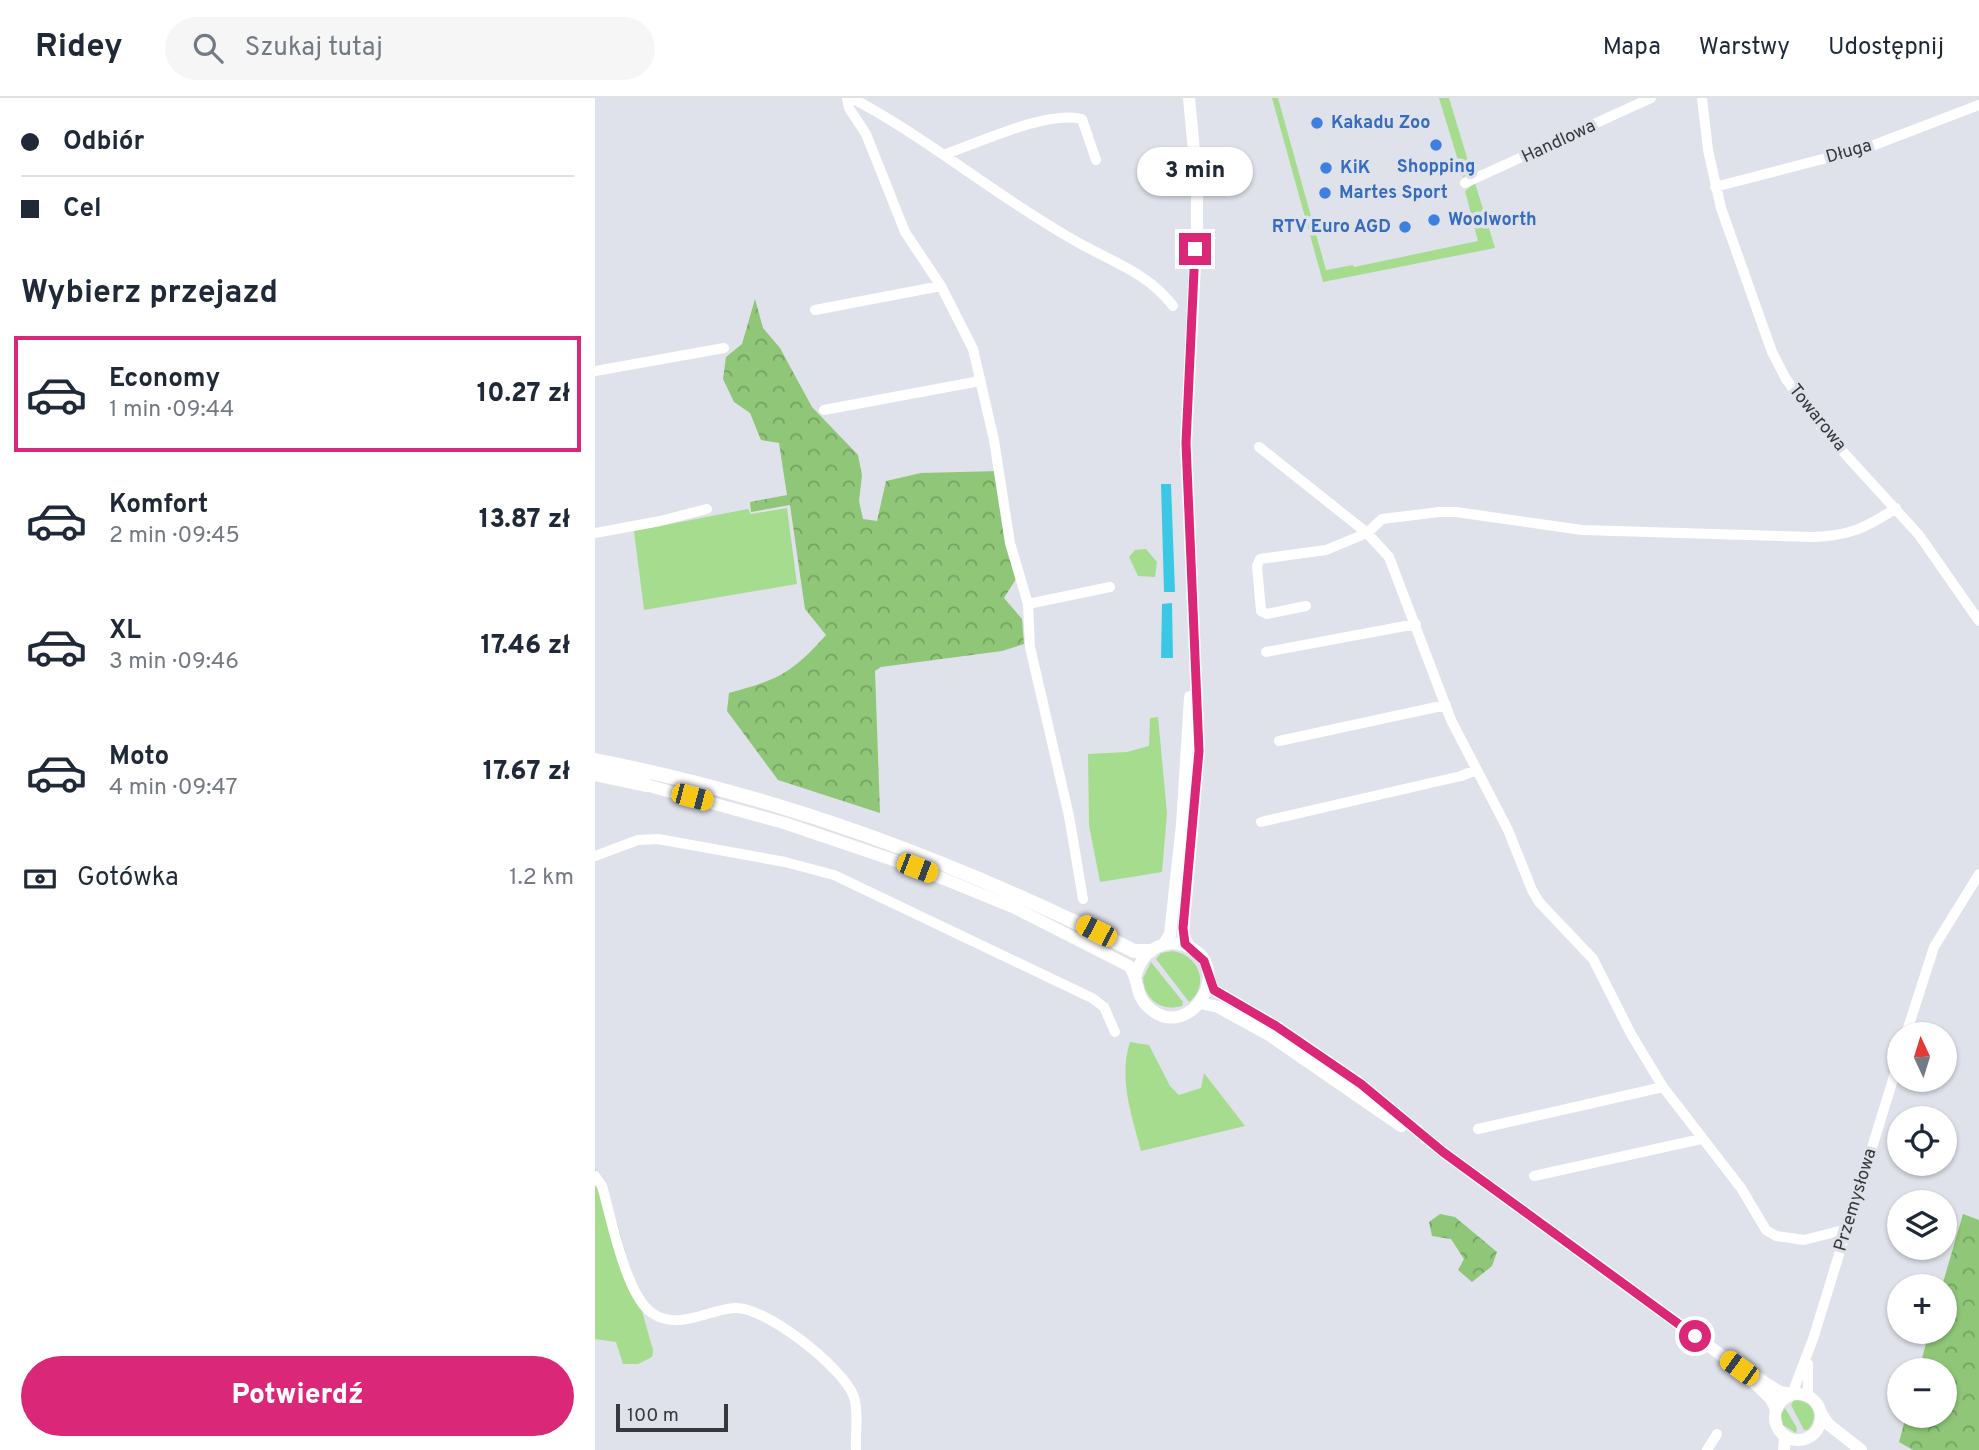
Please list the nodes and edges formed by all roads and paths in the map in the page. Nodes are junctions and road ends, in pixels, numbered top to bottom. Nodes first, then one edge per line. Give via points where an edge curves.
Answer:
1 (849, 98) edge
2 (1189, 98) edge
3 (1651, 98) edge
4 (1702, 98) edge
5 (1979, 105) edge
6 (947, 154) junction
7 (1096, 160) dead end
8 (1465, 183) dead end
9 (1715, 187) junction
10 (941, 286) junction
11 (1173, 306) dead end
12 (815, 310) dead end
13 (724, 348) dead end
14 (595, 371) edge
15 (980, 381) junction
16 (824, 410) dead end
17 (1259, 447) dead end
18 (1896, 508) junction
19 (707, 509) dead end
20 (595, 533) edge
21 (1367, 533) junction
22 (1110, 587) dead end
23 (1028, 604) junction
24 (1306, 606) dead end
25 (1979, 621) edge
26 (1416, 624) junction
27 (1193, 648) junction
28 (1266, 652) dead end
29 (1446, 705) junction
30 (1279, 741) dead end
31 (595, 760) edge
32 (1476, 770) junction
33 (595, 774) edge
34 (646, 785) joint
35 (1261, 822) dead end
36 (595, 856) edge
37 (1979, 874) edge
38 (1083, 899) dead end
39 (1164, 944) junction
40 (1189, 947) junction
41 (1150, 951) junction
42 (1135, 978) junction
43 (1209, 981) junction
44 (1201, 1003) junction
45 (1910, 1022) edge
46 (1115, 1032) dead end
47 (1663, 1087) junction
48 (1889, 1092) edge
49 (1478, 1129) dead end
50 (1701, 1139) junction
51 (1443, 1152) junction
52 (595, 1176) edge
53 (1534, 1176) dead end
54 (1847, 1229) junction
55 (1813, 1339) junction
56 (1739, 1368) junction
57 (1793, 1394) junction
58 (1808, 1395) junction
59 (1776, 1409) junction
60 (1821, 1413) junction
61 (1717, 1434) dead end
62 (1814, 1434) junction
63 (1785, 1436) junction
64 (1797, 1445) edge
65 (856, 1450) edge
66 (1707, 1450) edge
67 (1784, 1450) edge
68 (1859, 1450) edge

1 - 6 street
1 - 10 street via 849,108 866,134 905,232
2 - 27 main road via 1197,183 1186,443
3 - 8 street, Handlowa
4 - 9 street, Towarowa
5 - 9 street, Długa via 1870,147
6 - 7 street via 1030,124 1073,117 1082,119
6 - 11 street via 1070,239 1143,276
9 - 18 street, Towarowa via 1772,352 1786,379 1825,432
10 - 12 street
10 - 15 street via 973,349
13 - 14 street
15 - 16 street
15 - 23 street via 1010,543
17 - 21 street
18 - 21 street via 1867,527 1840,537 1582,530 1456,512 1382,519
18 - 25 street, Towarowa via 1943,566
19 - 20 street
21 - 24 street via 1325,550 1260,559 1261,611 1266,614
21 - 26 street via 1389,557
22 - 23 street
23 - 38 street via 1030,647
26 - 28 street
26 - 29 street
27 - 39 main road via 1179,855 1170,934
27 - 40 main road via 1199,751 1183,934
29 - 30 street
29 - 32 street
31 - 41 highway via 719,787 859,830 1026,897 1134,950
32 - 35 street
32 - 47 street via 1539,902 1593,959
33 - 34 highway
34 - 42 main road via 784,823 970,889 1125,963
36 - 46 street via 638,840 658,839 834,875 1092,998 1104,1007
37 - 45 street via 1934,947
39 - 40 main road
39 - 41 main road
40 - 43 main road via 1204,961
41 - 42 main road
42 - 44 main road via 1146,1005 1162,1015 1182,1015
43 - 44 main road
43 - 51 main road via 1214,990 1361,1084
44 - 51 main road via 1218,1007 1269,1035
47 - 49 street
47 - 50 street
48 - 54 street, Przemysłowa
50 - 53 street
50 - 54 street via 1741,1188 1766,1230 1804,1240
51 - 56 main road
52 - 65 street via 634,1292 651,1313 667,1320 687,1320 735,1308 755,1311 826,1358 855,1398
54 - 55 street, Przemysłowa
55 - 57 street, Przemysłowa
55 - 58 street, Przemysłowa via 1806,1377
56 - 57 main road via 1780,1392
56 - 59 main road
57 - 58 main road
57 - 59 main road
58 - 60 main road
59 - 63 main road via 1776,1424
60 - 62 main road
60 - 68 main road
61 - 66 street
62 - 64 main road
62 - 68 main road
63 - 64 main road
63 - 67 main road

